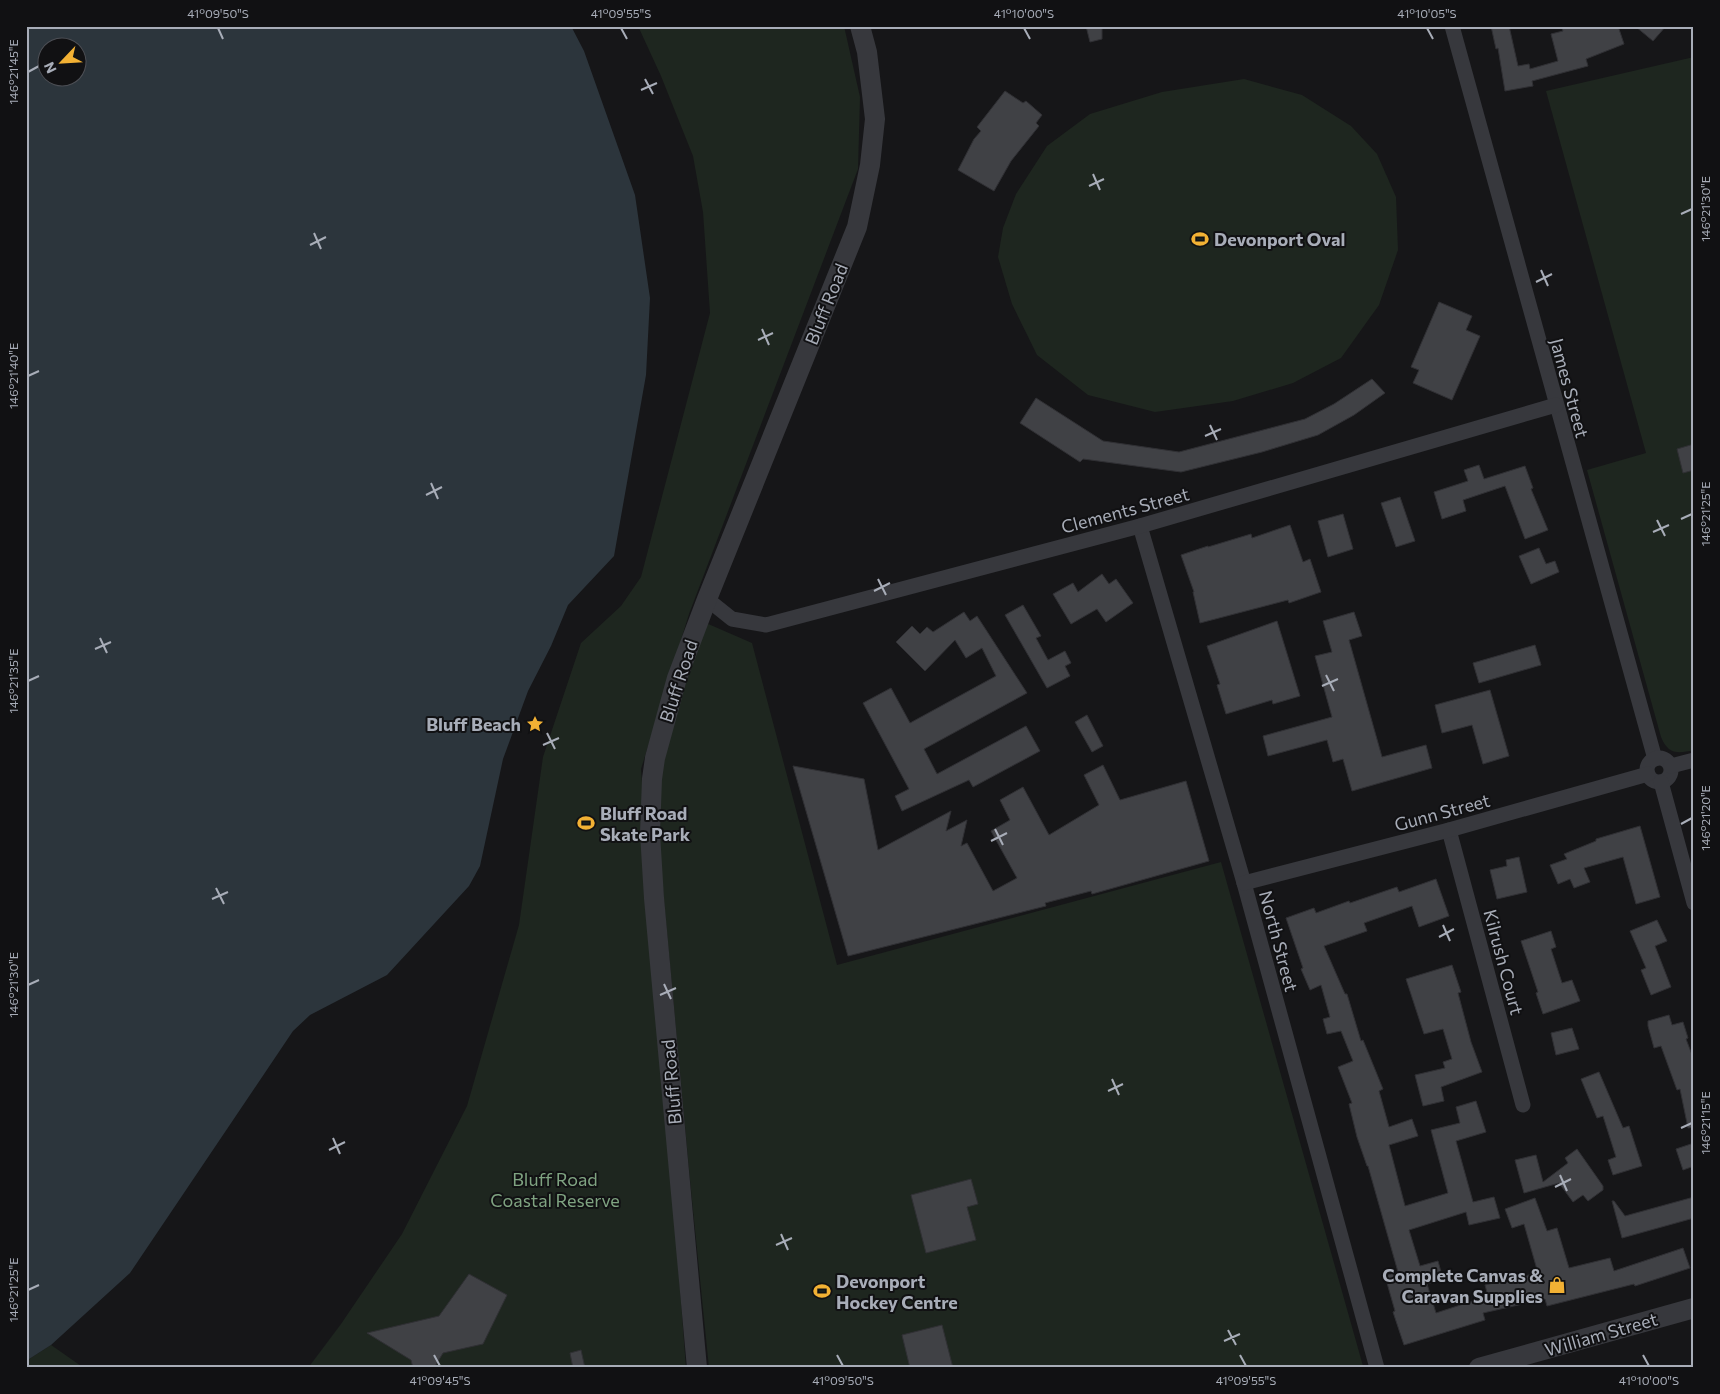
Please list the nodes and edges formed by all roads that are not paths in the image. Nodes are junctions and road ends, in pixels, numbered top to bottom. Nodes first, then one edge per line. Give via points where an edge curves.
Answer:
1 (860, 26) edge
2 (1452, 26) edge
3 (1556, 405) junction
4 (1140, 526) junction
5 (707, 599) junction
6 (1655, 759) junction
7 (1694, 760) edge
8 (1671, 766) junction
9 (1654, 778) junction
10 (1449, 830) junction
11 (1244, 883) junction
12 (1694, 903) edge
13 (1523, 1105) dead end
14 (1694, 1308) edge
15 (697, 1368) edge
16 (1377, 1368) edge
17 (1479, 1368) edge

1 - 5 street, Bluff Road via 867,52 875,119 870,165 857,227
2 - 3 street, James Street
3 - 4 street, Clements Street
3 - 6 street, James Street
4 - 5 street, Clements Street via 766,625 732,619
4 - 11 street, North Street
5 - 15 street, Bluff Road via 677,678 655,758 650,833
6 - 8 street via 1663,759
6 - 9 street via 1648,766
7 - 8 street
8 - 9 street via 1669,778
9 - 10 street, Gunn Street
9 - 12 street
10 - 11 street, Gunn Street
10 - 13 street, Kilrush Court
11 - 16 street, North Street
14 - 17 street, William Street

